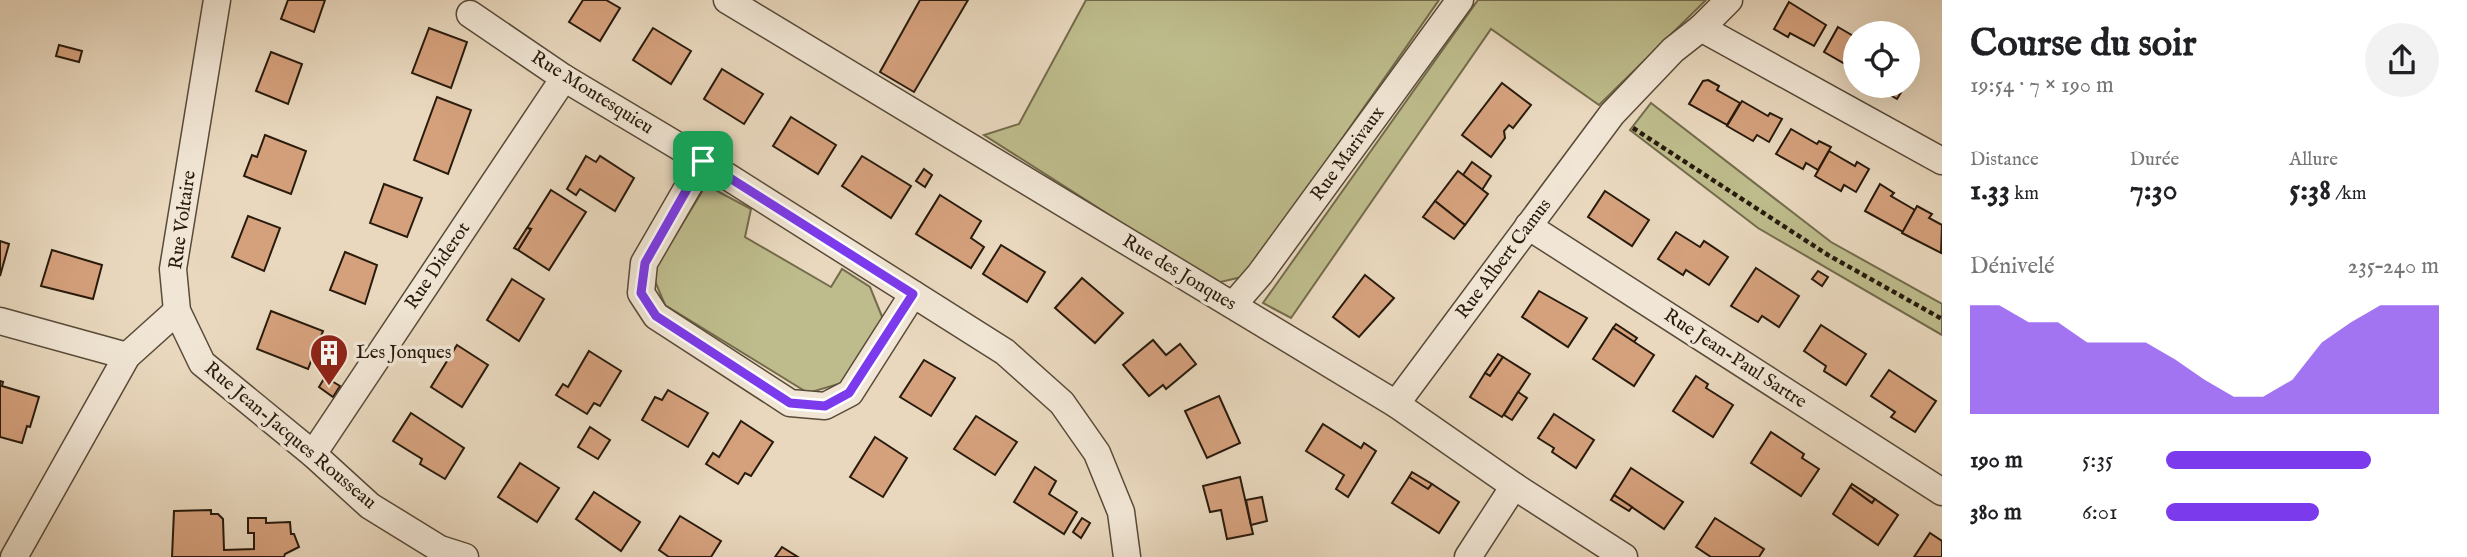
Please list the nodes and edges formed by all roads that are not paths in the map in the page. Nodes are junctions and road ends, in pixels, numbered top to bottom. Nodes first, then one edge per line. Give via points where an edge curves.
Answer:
1 (216, 0) edge
2 (727, 0) edge
3 (1460, 0) edge
4 (1729, 0) edge
5 (470, 13) dead end
6 (1701, 28) junction
7 (564, 78) junction
8 (1940, 155) edge
9 (703, 161) junction
10 (1528, 226) junction
11 (913, 294) junction
12 (1233, 305) junction
13 (177, 311) junction
14 (0, 321) edge
15 (127, 356) junction
16 (1396, 404) junction
17 (313, 454) junction
18 (1514, 486) junction
19 (1942, 492) edge
20 (14, 557) edge
21 (465, 557) edge
22 (1127, 557) edge
23 (1468, 557) edge
24 (1624, 557) edge

1 - 13 street, Rue Voltaire via 173,269
2 - 12 street, Rue des Jonques
3 - 12 street, Rue Marivaux
4 - 6 street, Rue Albert Camus
5 - 7 street, Rue Montesquieu
6 - 8 street
6 - 10 street, Rue Albert Camus via 1673,50 1612,114
7 - 9 street, Rue Montesquieu
7 - 17 street, Rue Diderot
9 - 11 street, Rue Montesquieu
9 - 11 street via 645,263 641,293 656,316 790,403 825,406 849,393
10 - 16 street, Rue Albert Camus
10 - 19 street, Rue Jean-Paul Sartre
11 - 22 street, Rue Montesquieu via 1004,352 1062,403 1097,453 1121,512
12 - 16 street, Rue des Jonques
13 - 15 street
13 - 17 street, Rue Jean-Jacques Rousseau via 202,363
14 - 15 street
15 - 20 street
16 - 18 street, Rue des Jonques
17 - 21 street, Rue Jean-Jacques Rousseau via 370,506 440,549
18 - 23 street
18 - 24 street, Rue des Jonques

